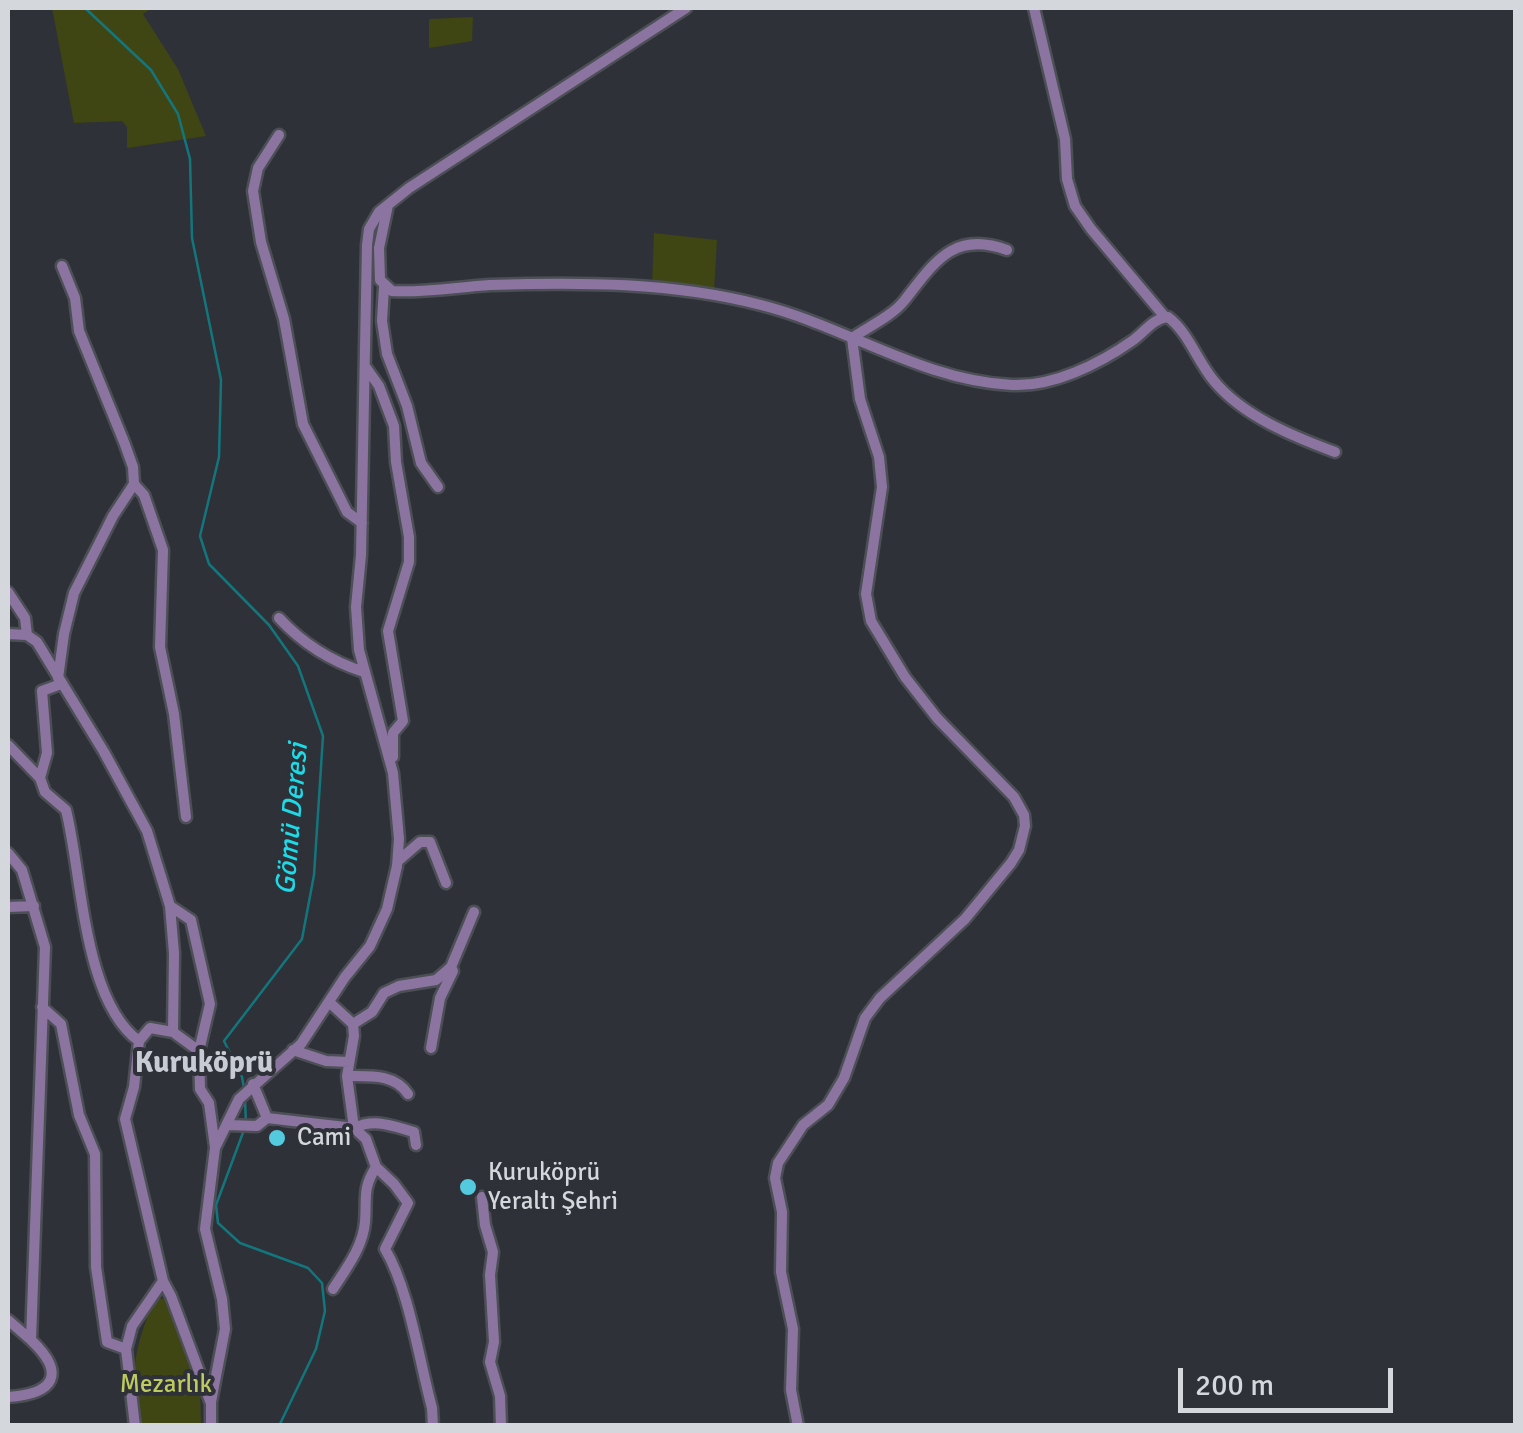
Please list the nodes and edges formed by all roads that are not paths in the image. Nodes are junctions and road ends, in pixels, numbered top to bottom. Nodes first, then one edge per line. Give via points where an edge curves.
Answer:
1 (686, 8) edge
2 (1034, 8) edge
3 (278, 134) dead end
4 (388, 205) junction
5 (1007, 250) dead end
6 (62, 266) dead end
7 (384, 287) junction
8 (1165, 316) junction
9 (852, 338) junction
10 (366, 366) junction
11 (1335, 452) dead end
12 (134, 484) junction
13 (438, 487) dead end
14 (362, 522) junction
15 (8, 592) edge
16 (279, 618) dead end
17 (8, 634) edge
18 (27, 635) junction
19 (364, 672) junction
20 (59, 682) junction
21 (8, 744) edge
22 (393, 773) junction
23 (40, 778) junction
24 (186, 817) dead end
25 (8, 854) edge
26 (398, 861) junction
27 (446, 883) dead end
28 (34, 906) junction
29 (170, 906) junction
30 (8, 908) edge
31 (474, 912) dead end
32 (451, 967) junction
33 (329, 1002) junction
34 (42, 1007) junction
35 (353, 1024) junction
36 (172, 1032) junction
37 (139, 1042) junction
38 (431, 1048) dead end
39 (292, 1050) junction
40 (200, 1052) junction
41 (349, 1062) junction
42 (348, 1076) junction
43 (253, 1084) junction
44 (408, 1094) dead end
45 (267, 1118) junction
46 (232, 1126) junction
47 (354, 1128) junction
48 (416, 1145) dead end
49 (216, 1148) junction
50 (376, 1166) junction
51 (482, 1197) dead end
52 (163, 1282) junction
53 (333, 1288) dead end
54 (8, 1320) edge
55 (31, 1340) junction
56 (126, 1349) junction
57 (8, 1397) edge
58 (211, 1402) junction
59 (135, 1426) edge
60 (211, 1426) edge
61 (433, 1426) edge
62 (501, 1426) edge
63 (798, 1426) edge

1 - 4 street
2 - 8 street via 1076,206
3 - 14 street via 253,191 261,242 284,319 303,424 347,512
4 - 7 street via 379,248
4 - 10 street via 366,244
5 - 9 street via 972,243 954,248 902,303
6 - 12 street via 78,332 124,442
7 - 9 street via 654,288 762,305
7 - 13 street via 387,354 421,463
8 - 9 street via 1132,341 1042,383 971,379
8 - 11 street via 1233,401
9 - 63 street via 882,488 866,594 871,621 937,718 1020,806 1025,826 1012,864 865,1018 828,1105 804,1125 778,1164 781,1272 793,1329
10 - 14 street
10 - 22 street via 394,426 409,537 410,562 388,631 403,721 394,733
12 - 20 street via 74,594
12 - 24 street via 144,494 162,550 160,648
14 - 19 street via 356,607
15 - 18 street via 25,618
16 - 19 street via 298,638
17 - 18 street
18 - 20 street
19 - 22 street
20 - 23 street via 42,691 46,753
20 - 29 street via 147,830
21 - 23 street
22 - 26 street
23 - 37 street via 66,810 102,990
25 - 28 street via 22,870
26 - 27 street via 420,842 430,842
26 - 33 street via 370,946
28 - 30 street
28 - 34 street via 45,947
29 - 36 street
29 - 40 street via 191,920 210,1004
31 - 32 street
32 - 35 street via 436,980 384,993
32 - 38 street
33 - 35 street
33 - 39 street
34 - 55 street
34 - 56 street via 61,1024 78,1115 95,1154 96,1267 107,1342
35 - 41 street
36 - 37 street via 150,1028
36 - 40 street
37 - 52 street via 125,1119
39 - 41 street
39 - 43 street
40 - 49 street via 200,1089 209,1103
41 - 42 street
42 - 44 street via 378,1076 401,1083
42 - 47 street
43 - 45 street
43 - 46 street via 239,1099
45 - 46 street via 256,1126
45 - 47 street
46 - 49 street
47 - 48 street via 381,1122 414,1132
47 - 50 street
49 - 58 street via 204,1229 225,1329
50 - 53 street via 354,1257
50 - 61 street via 408,1203 386,1249
51 - 62 street via 493,1252 490,1362
52 - 56 street via 132,1326
52 - 58 street
54 - 55 street
55 - 57 street via 49,1357 50,1378 33,1396
56 - 59 street
58 - 60 street

